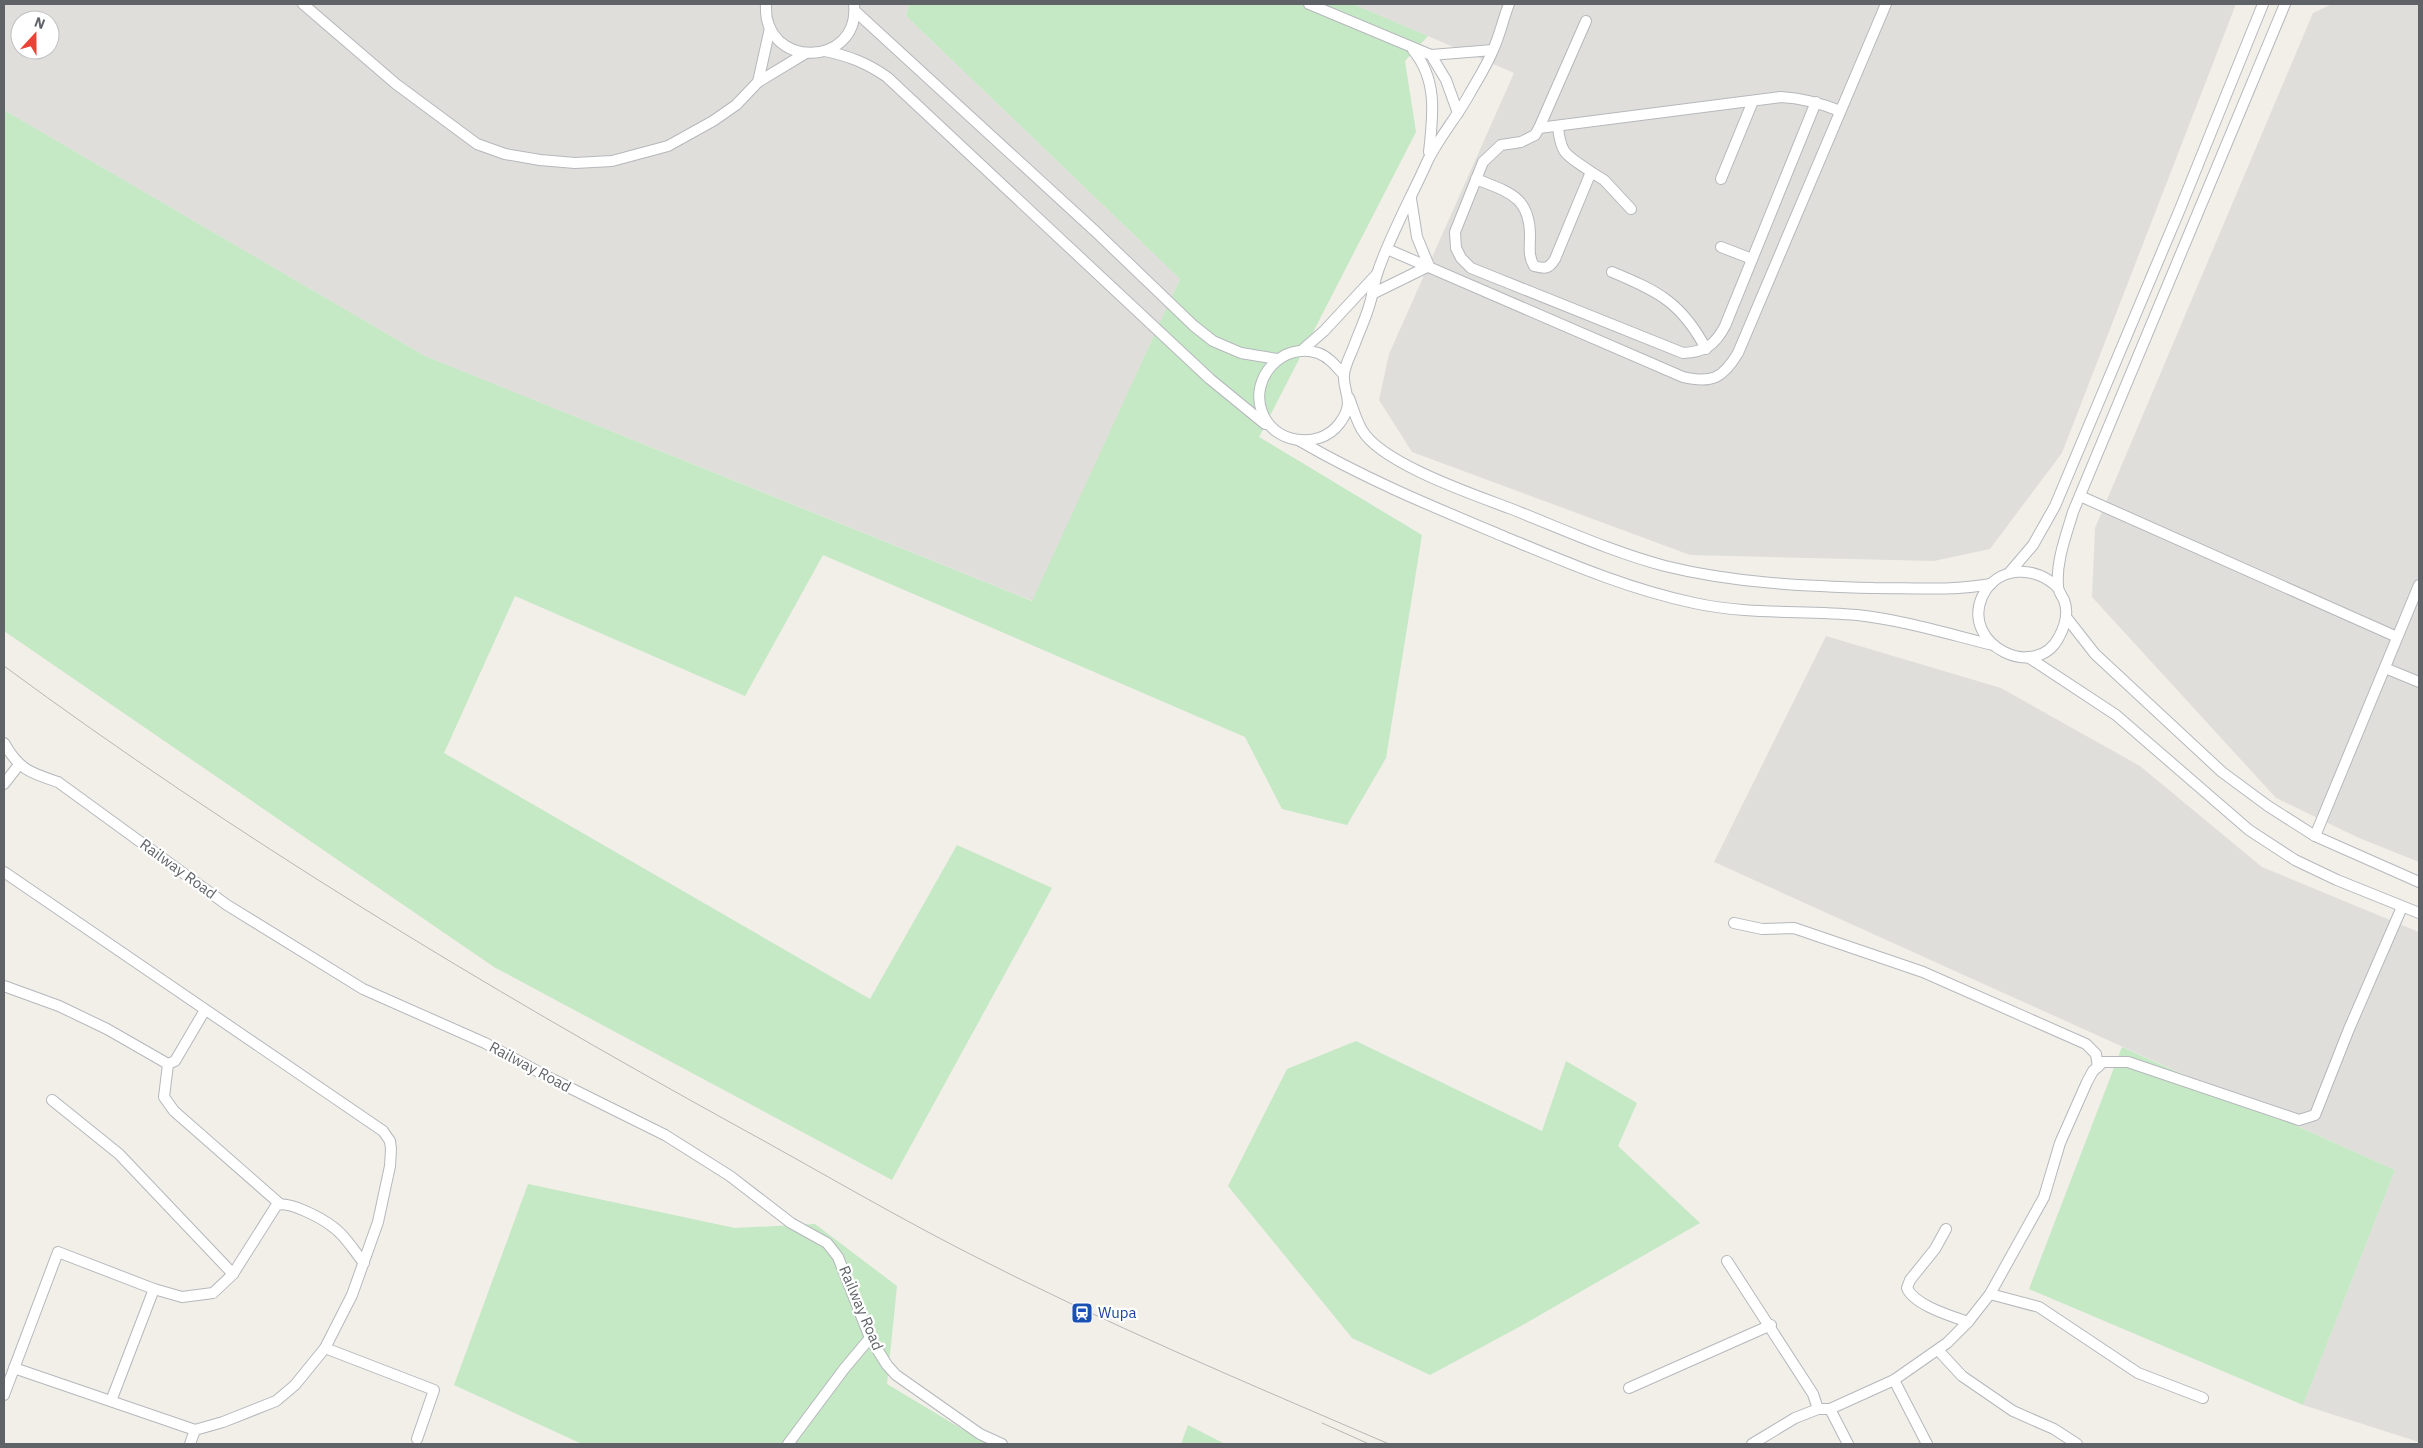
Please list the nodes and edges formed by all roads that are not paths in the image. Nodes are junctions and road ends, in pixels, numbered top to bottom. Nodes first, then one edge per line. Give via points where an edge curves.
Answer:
1 (303, 4) edge
2 (757, 4) edge
3 (1309, 4) edge
4 (1509, 4) edge
5 (1886, 4) edge
6 (2263, 4) edge
7 (2285, 4) edge
8 (855, 7) edge
9 (766, 9) edge
10 (1586, 21) dead end
11 (770, 28) junction
12 (1410, 47) junction
13 (1493, 50) junction
14 (825, 51) junction
15 (806, 53) junction
16 (1430, 55) junction
17 (758, 82) junction
18 (1753, 101) junction
19 (1816, 102) junction
20 (1840, 111) junction
21 (1458, 113) junction
22 (1539, 128) junction
23 (1558, 128) junction
24 (1429, 159) junction
25 (1591, 172) junction
26 (1476, 179) junction
27 (1721, 180) dead end
28 (1411, 199) junction
29 (1631, 209) dead end
30 (1721, 247) dead end
31 (1387, 249) junction
32 (1752, 260) junction
33 (1429, 266) junction
34 (1612, 272) dead end
35 (1377, 274) junction
36 (1372, 294) junction
37 (1706, 349) junction
38 (1301, 351) junction
39 (1277, 360) junction
40 (1344, 375) junction
41 (1349, 398) junction
42 (1273, 430) junction
43 (1300, 441) junction
44 (2080, 496) junction
45 (2010, 572) junction
46 (1991, 584) junction
47 (2419, 585) edge
48 (2058, 588) junction
49 (2066, 617) junction
50 (2398, 637) junction
51 (1993, 645) junction
52 (2028, 657) junction
53 (2384, 668) junction
54 (2419, 682) edge
55 (4, 743) edge
56 (18, 766) junction
57 (4, 784) edge
58 (2315, 836) junction
59 (4, 872) edge
60 (2419, 882) edge
61 (2402, 906) junction
62 (2419, 914) edge
63 (1734, 923) dead end
64 (4, 986) edge
65 (206, 1010) junction
66 (168, 1064) junction
67 (2098, 1067) junction
68 (52, 1100) dead end
69 (280, 1204) junction
70 (1946, 1229) dead end
71 (1727, 1261) dead end
72 (364, 1262) junction
73 (233, 1274) junction
74 (154, 1289) junction
75 (1990, 1294) junction
76 (1968, 1322) junction
77 (1771, 1325) junction
78 (870, 1338) junction
79 (325, 1348) junction
80 (1938, 1350) junction
81 (14, 1368) junction
82 (1894, 1380) junction
83 (1629, 1388) dead end
84 (4, 1395) edge
85 (2203, 1398) dead end
86 (111, 1401) junction
87 (1818, 1409) junction
88 (1830, 1409) junction
89 (195, 1430) junction
90 (417, 1439) dead end
91 (190, 1444) edge
92 (788, 1444) edge
93 (1002, 1444) edge
94 (1752, 1444) edge
95 (1848, 1444) edge
96 (1927, 1444) edge
97 (2077, 1444) edge

1 - 17 street via 448,125 477,144 505,154 575,163 642,155 698,130 736,105
2 - 9 street
3 - 12 street
4 - 13 street
5 - 20 street
6 - 45 street via 2056,506 2033,545
7 - 44 street
8 - 14 street via 846,36
8 - 39 street via 1194,326 1213,340 1241,353
9 - 11 street
10 - 22 street
11 - 15 street via 791,49
11 - 17 street
12 - 16 street
12 - 24 street via 1424,65 1433,100
13 - 16 street
13 - 21 street
14 - 15 street
14 - 42 street via 850,56 887,77 1210,379
15 - 17 street
16 - 21 street via 1446,80
18 - 19 street via 1781,97
18 - 23 street
18 - 27 street
19 - 20 street
19 - 32 street
20 - 33 street via 1738,353 1730,368 1717,377 1700,381 1683,377
21 - 24 street via 1442,133
22 - 23 street
22 - 26 street via 1535,135 1521,142 1501,145 1483,162
23 - 25 street via 1560,147
24 - 28 street
25 - 26 street via 1555,259 1544,269 1534,266 1529,258 1528,214 1524,204 1510,192
25 - 29 street via 1604,180
26 - 37 street via 1455,232 1460,258 1471,268 1683,354
28 - 31 street
28 - 33 street via 1417,238
30 - 32 street
31 - 33 street
31 - 35 street
32 - 37 street via 1726,326 1719,338
33 - 36 street
34 - 37 street via 1672,303 1694,326
35 - 36 street
35 - 38 street
36 - 40 street
38 - 39 street
38 - 40 street via 1318,353 1333,362
39 - 42 street via 1264,374 1258,394 1262,413
40 - 41 street
41 - 43 street via 1339,425 1321,437
41 - 46 street via 1362,430 1378,448 1395,460 1506,507 1665,566 1740,581 1777,584 1937,589
42 - 43 street
43 - 51 street via 1327,457 1452,515 1612,581 1655,594 1736,610 1856,615
44 - 48 street via 2059,558
44 - 50 street
45 - 46 street
45 - 48 street via 2036,573
46 - 51 street via 1982,596 1980,623
47 - 50 street
48 - 49 street via 2065,602
49 - 52 street via 2058,640 2043,653
49 - 58 street via 2094,654 2222,772
50 - 53 street
51 - 52 street via 2009,655
52 - 61 street via 2116,716 2249,830 2295,860
53 - 54 street
53 - 58 street
55 - 56 street
56 - 57 street
56 - 78 street, Railway Road via 58,782 227,904 363,989 485,1043 665,1135 730,1176 791,1223 827,1243 838,1257
58 - 60 street
59 - 65 street
61 - 62 street
61 - 67 street via 2314,1115 2299,1120 2291,1118 2128,1062 2103,1062
63 - 67 street via 1762,928 1794,928 1923,972 2086,1044 2096,1054
64 - 66 street via 59,1006
65 - 66 street via 175,1061
65 - 72 street via 383,1131 390,1141 390,1166 378,1222
66 - 69 street via 164,1098 174,1112
67 - 75 street via 2087,1082 2060,1143 2044,1197
68 - 73 street via 119,1154
69 - 72 street via 303,1210 334,1227
69 - 73 street
70 - 76 street via 1907,1288 1909,1294 1929,1306
71 - 77 street
72 - 79 street
73 - 74 street via 213,1293 182,1297
74 - 81 street via 58,1252
74 - 86 street
75 - 76 street
75 - 85 street via 2039,1307 2138,1373
76 - 80 street
77 - 83 street
77 - 87 street via 1813,1394
78 - 92 street
78 - 93 street, Railway Road via 896,1374 980,1434
79 - 89 street via 295,1385 276,1401
79 - 90 street via 434,1390
80 - 82 street
80 - 97 street via 1962,1376 2013,1411 2054,1429
81 - 84 street
81 - 86 street
82 - 88 street
82 - 96 street
86 - 89 street
87 - 88 street
87 - 94 street via 1795,1418
88 - 95 street
89 - 91 street

